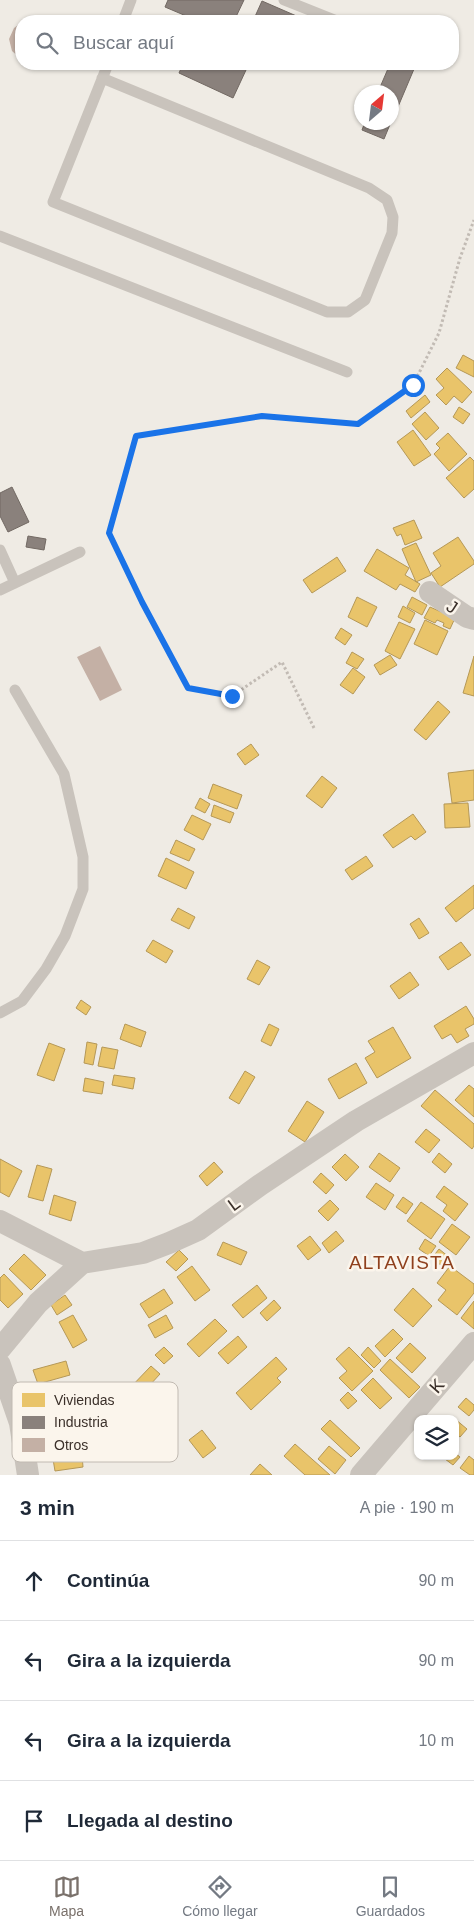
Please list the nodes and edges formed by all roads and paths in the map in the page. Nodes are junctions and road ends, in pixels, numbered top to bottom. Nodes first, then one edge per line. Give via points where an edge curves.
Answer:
1 (131, 0) edge
2 (284, 0) edge
3 (125, 15) edge
4 (322, 15) edge
5 (105, 70) edge
6 (102, 78) junction
7 (474, 220) edge
8 (0, 236) edge
9 (347, 372) dead end
10 (0, 550) edge
11 (80, 552) dead end
12 (15, 582) junction
13 (0, 590) edge
14 (430, 592) dead end
15 (472, 614) edge
16 (15, 690) dead end
17 (314, 728) dead end
18 (0, 1013) edge
19 (474, 1053) edge
20 (0, 1221) edge
21 (82, 1263) junction
22 (474, 1343) edge
23 (0, 1349) edge
24 (0, 1365) edge
25 (12, 1400) edge
26 (26, 1462) edge
27 (28, 1475) edge
28 (361, 1475) edge

1 - 3 lane
2 - 4 lane
5 - 6 lane
6 - 6 lane via 53,202 327,312 348,312 365,300 392,233 392,216 387,200 369,188
7 - 17 path via 439,333 413,385 358,424 262,416 136,436 109,533 188,688 232,696 282,662
8 - 9 lane
10 - 12 lane
11 - 12 lane
12 - 13 lane
14 - 15 street, J
16 - 18 lane via 64,774 84,857 84,889 65,936 46,969 22,1001
19 - 21 street, L via 356,1122 198,1230 143,1253
20 - 21 street
21 - 23 street via 38,1303
22 - 28 street, K
24 - 25 street
26 - 27 street

